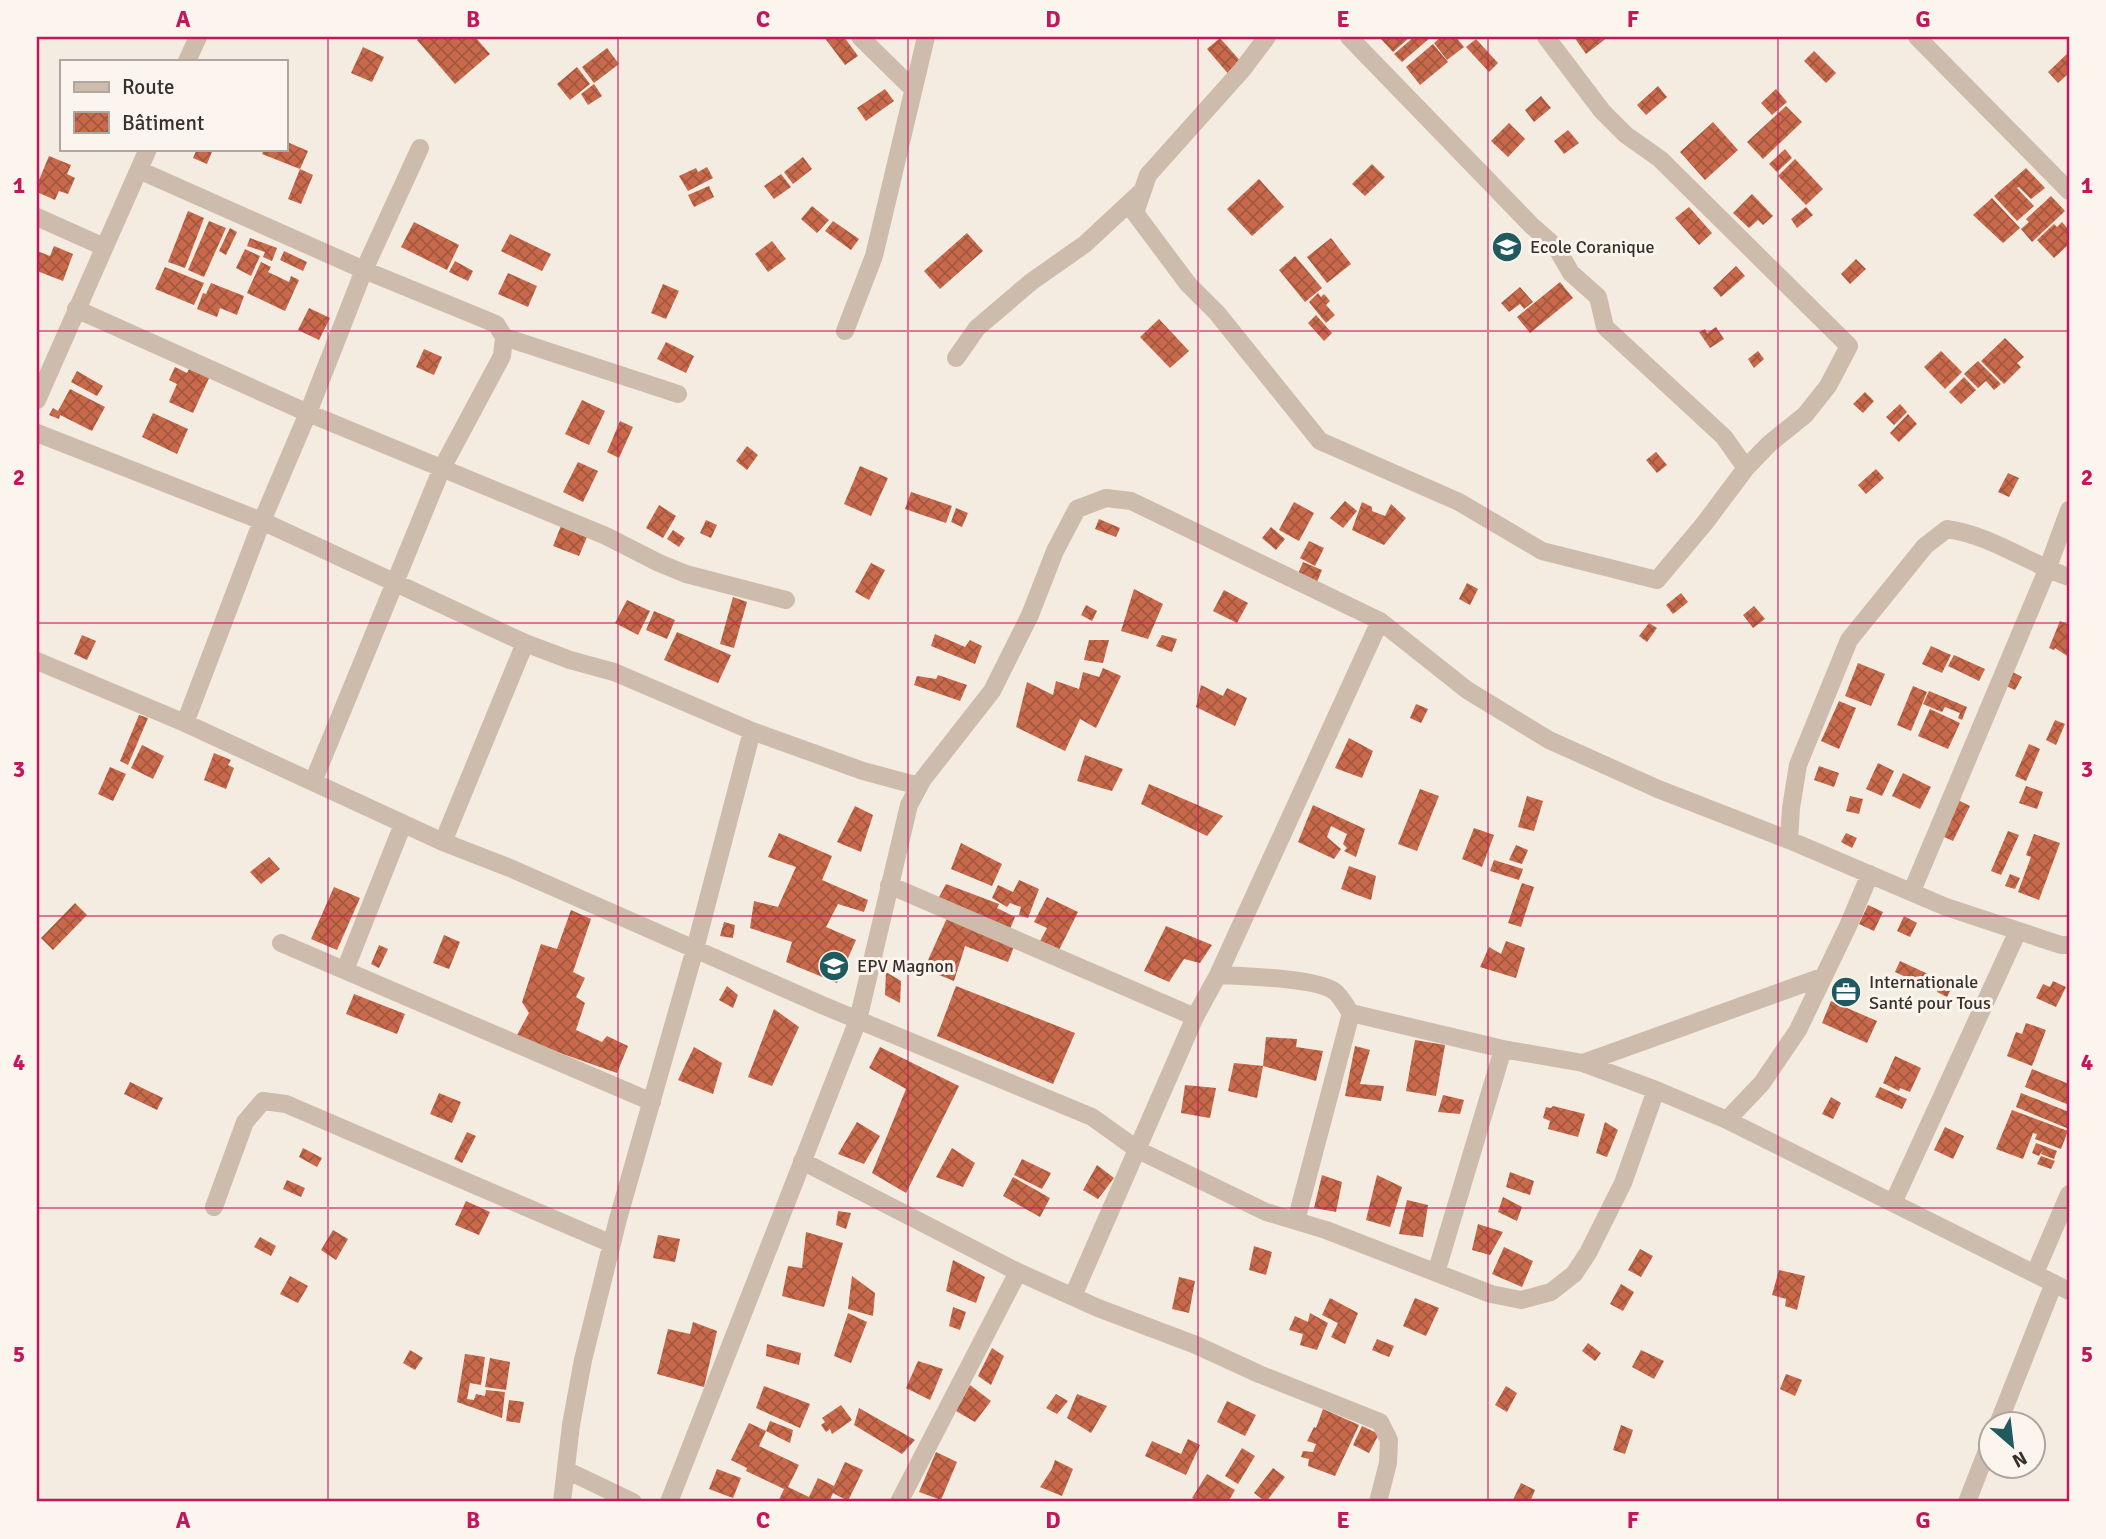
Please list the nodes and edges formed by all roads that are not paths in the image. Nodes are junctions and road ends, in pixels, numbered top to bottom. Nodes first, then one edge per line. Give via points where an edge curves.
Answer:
1 (198, 37) edge
2 (860, 37) edge
3 (926, 37) edge
4 (1267, 37) edge
5 (1349, 37) edge
6 (1546, 37) edge
7 (1916, 37) edge
8 (187, 60) edge
9 (913, 89) junction
10 (420, 148) dead end
11 (148, 150) edge
12 (139, 170) junction
13 (2069, 191) edge
14 (1141, 192) junction
15 (37, 217) edge
16 (104, 247) junction
17 (364, 270) junction
18 (76, 309) junction
19 (845, 331) dead end
20 (503, 337) junction
21 (956, 358) dead end
22 (678, 394) dead end
23 (37, 400) edge
24 (308, 413) junction
25 (37, 433) edge
26 (442, 468) junction
27 (1746, 468) junction
28 (2069, 509) edge
29 (262, 521) junction
30 (2047, 569) junction
31 (2069, 578) edge
32 (396, 581) junction
33 (786, 600) dead end
34 (1380, 621) junction
35 (525, 643) junction
36 (37, 661) edge
37 (185, 723) junction
38 (752, 731) junction
39 (313, 782) junction
40 (919, 786) junction
41 (402, 824) junction
42 (1789, 840) junction
43 (443, 842) junction
44 (1870, 874) junction
45 (889, 885) junction
46 (1912, 891) junction
47 (2018, 931) junction
48 (281, 943) dead end
49 (2069, 945) edge
50 (695, 949) junction
51 (345, 970) junction
52 (1218, 975) junction
53 (1822, 978) junction
54 (1351, 1013) junction
55 (1195, 1017) junction
56 (858, 1020) junction
57 (1503, 1049) junction
58 (1583, 1063) junction
59 (1656, 1090) junction
60 (652, 1102) junction
61 (1727, 1120) junction
62 (1138, 1150) junction
63 (802, 1161) junction
64 (2069, 1194) edge
65 (1893, 1203) junction
66 (214, 1207) dead end
67 (1296, 1221) junction
68 (612, 1244) junction
69 (1018, 1272) junction
70 (1436, 1273) junction
71 (2035, 1273) junction
72 (2062, 1287) edge
73 (1073, 1296) junction
74 (2004, 1410) edge
75 (566, 1469) junction
76 (1976, 1479) edge
77 (562, 1502) edge
78 (633, 1502) edge
79 (668, 1502) edge
80 (900, 1502) edge
81 (1378, 1502) edge
82 (1967, 1502) edge

1 - 8 street
2 - 9 street
3 - 9 street
4 - 14 street via 1148,175
5 - 27 street via 1556,247 1570,273 1598,297 1605,327 1724,437
6 - 27 street via 1618,127 1660,159 1849,346 1828,386 1805,415
7 - 13 street
9 - 19 street via 874,256
10 - 17 street
11 - 12 street
12 - 16 street
12 - 17 street
14 - 21 street via 1085,244 977,328
14 - 27 street via 1135,213 1188,284 1217,313 1320,441 1458,502 1542,551 1657,580
15 - 16 street
16 - 18 street
17 - 20 street via 496,324
17 - 24 street
18 - 23 street
18 - 24 street
20 - 22 street
20 - 26 street via 502,356
24 - 26 street
24 - 29 street
25 - 29 street
26 - 32 street
26 - 33 street via 686,574
28 - 30 street
29 - 32 street
29 - 37 street
30 - 31 street
30 - 42 street via 1969,532 1947,529 1925,546 1849,640 1798,765
30 - 46 street
32 - 35 street
32 - 39 street
34 - 40 street via 1131,501 1106,498 1077,509 992,691
34 - 42 street via 1467,690 1549,740
34 - 52 street
35 - 38 street via 614,672
35 - 43 street
36 - 37 street
37 - 39 street
38 - 40 street
38 - 50 street
39 - 41 street
40 - 45 street via 909,805
41 - 43 street
41 - 51 street
42 - 44 street
43 - 50 street
44 - 46 street
44 - 53 street
45 - 55 street
45 - 56 street
46 - 47 street
47 - 49 street
47 - 65 street
48 - 51 street
50 - 56 street
50 - 60 street
51 - 60 street
52 - 54 street via 1290,980 1327,988 1336,992
52 - 55 street
53 - 58 street
53 - 61 street via 1798,1030 1762,1083
54 - 57 street
54 - 67 street
55 - 62 street
56 - 62 street via 1092,1117
56 - 63 street
57 - 58 street
57 - 70 street
58 - 59 street
59 - 61 street
59 - 70 street via 1623,1183 1574,1274 1551,1292 1521,1300
60 - 68 street
61 - 65 street
62 - 67 street via 1266,1212
62 - 73 street
63 - 69 street
63 - 79 street
64 - 71 street
65 - 71 street
66 - 68 street via 245,1122 263,1101 286,1104
67 - 70 street
68 - 75 street via 583,1360
69 - 73 street
69 - 80 street
71 - 72 street
72 - 74 street
73 - 81 street via 1380,1422 1390,1440
75 - 77 street
75 - 78 street
76 - 82 street

